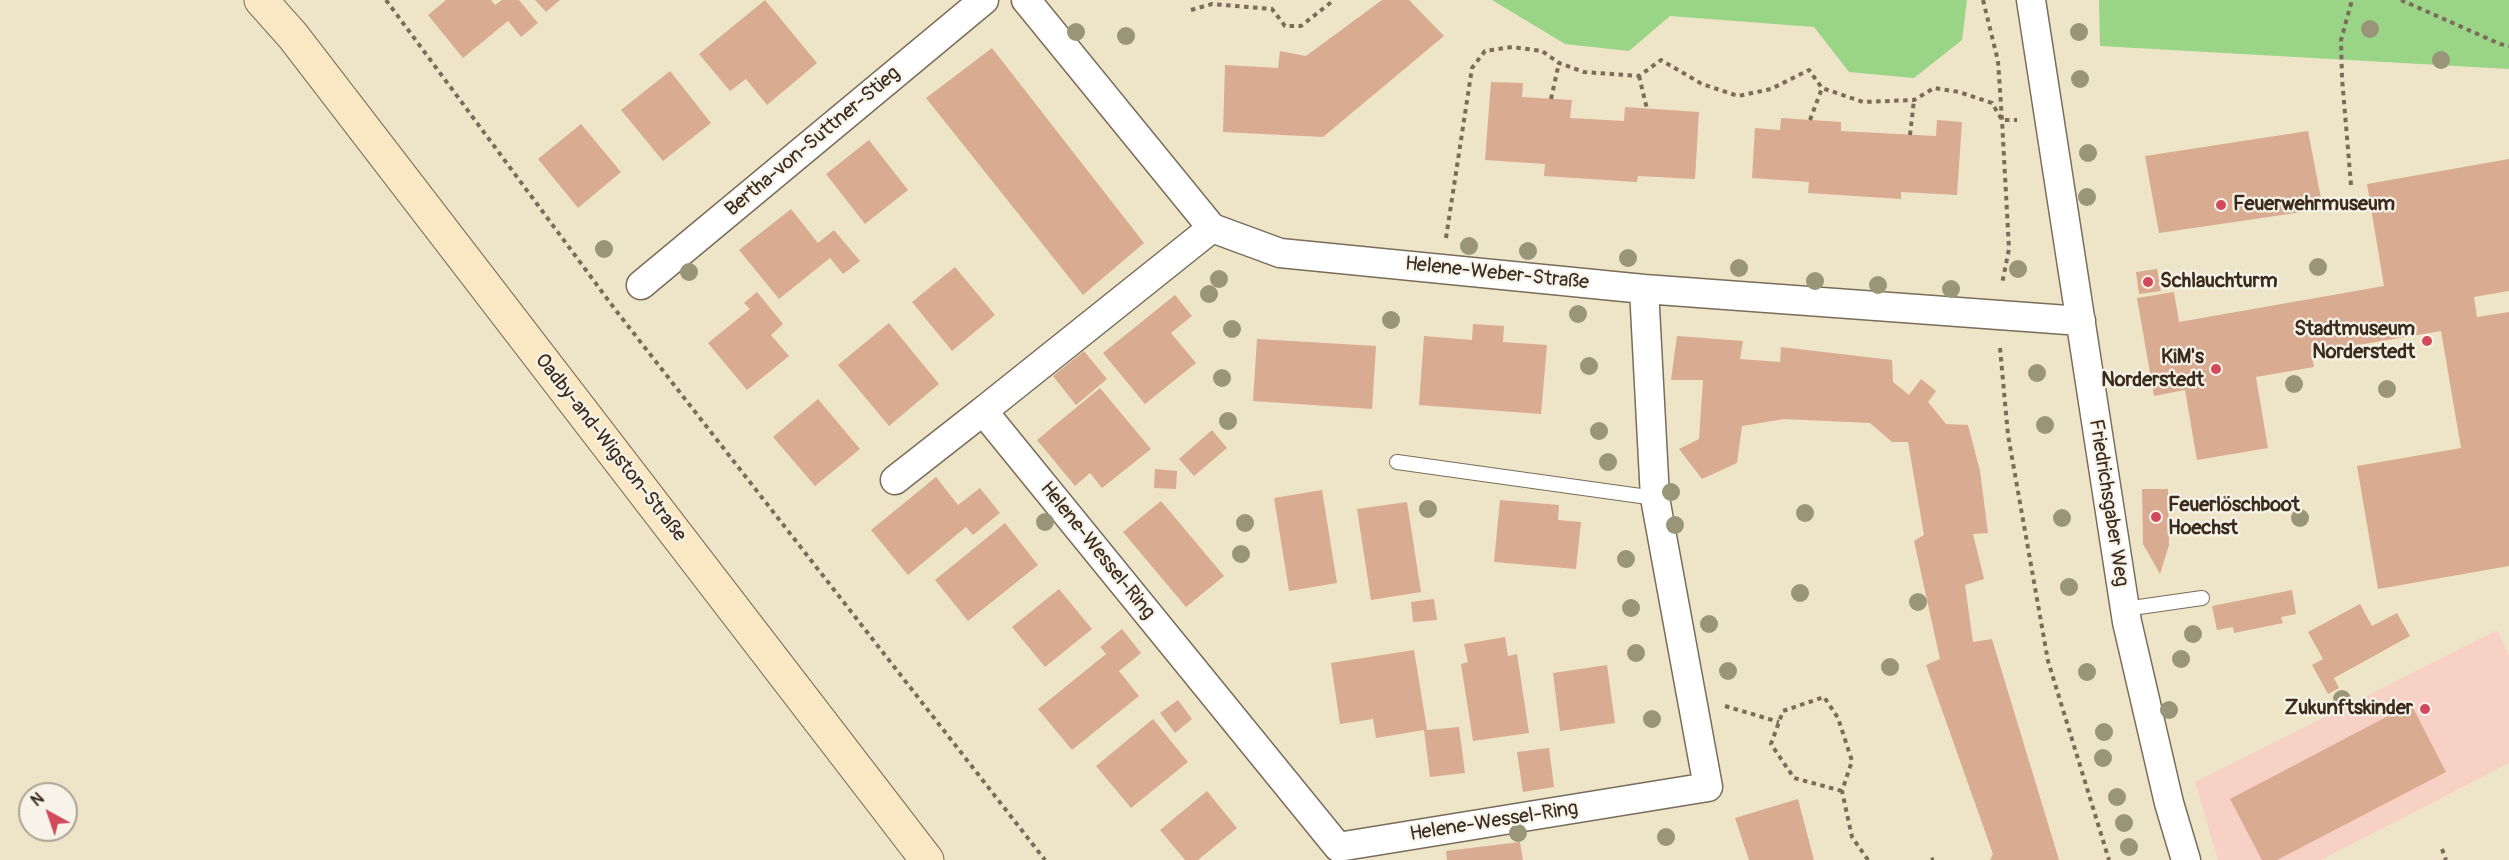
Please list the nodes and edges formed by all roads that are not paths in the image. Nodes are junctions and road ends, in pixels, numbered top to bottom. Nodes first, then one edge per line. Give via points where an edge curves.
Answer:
1 (261, 0) edge
2 (273, 0) edge
3 (984, 0) edge
4 (1026, 0) edge
5 (2031, 0) edge
6 (293, 36) junction
7 (1212, 228) junction
8 (641, 285) dead end
9 (1644, 289) junction
10 (2081, 321) junction
11 (983, 411) junction
12 (1397, 462) dead end
13 (895, 480) dead end
14 (1655, 498) junction
15 (2202, 598) dead end
16 (2124, 609) junction
17 (927, 860) edge
18 (2186, 860) edge

1 - 6 main road, Oadby-and-Wigston-Straße
2 - 6 main road, Oadby-and-Wigston-Straße
3 - 8 street, Bertha-von-Suttner-Stieg
4 - 7 street
5 - 10 street, Friedrichsgaber Weg
6 - 17 main road, Oadby-and-Wigston-Straße
7 - 9 street, Helene-Weber-Straße via 1280,253
7 - 11 street
9 - 10 street, Helene-Weber-Straße
9 - 14 street, Helene-Wessel-Ring
10 - 16 street, Friedrichsgaber Weg
11 - 13 street
11 - 14 street, Helene-Wessel-Ring via 1338,847 1708,787
12 - 14 lane
15 - 16 lane
16 - 18 street, Friedrichsgaber Weg

